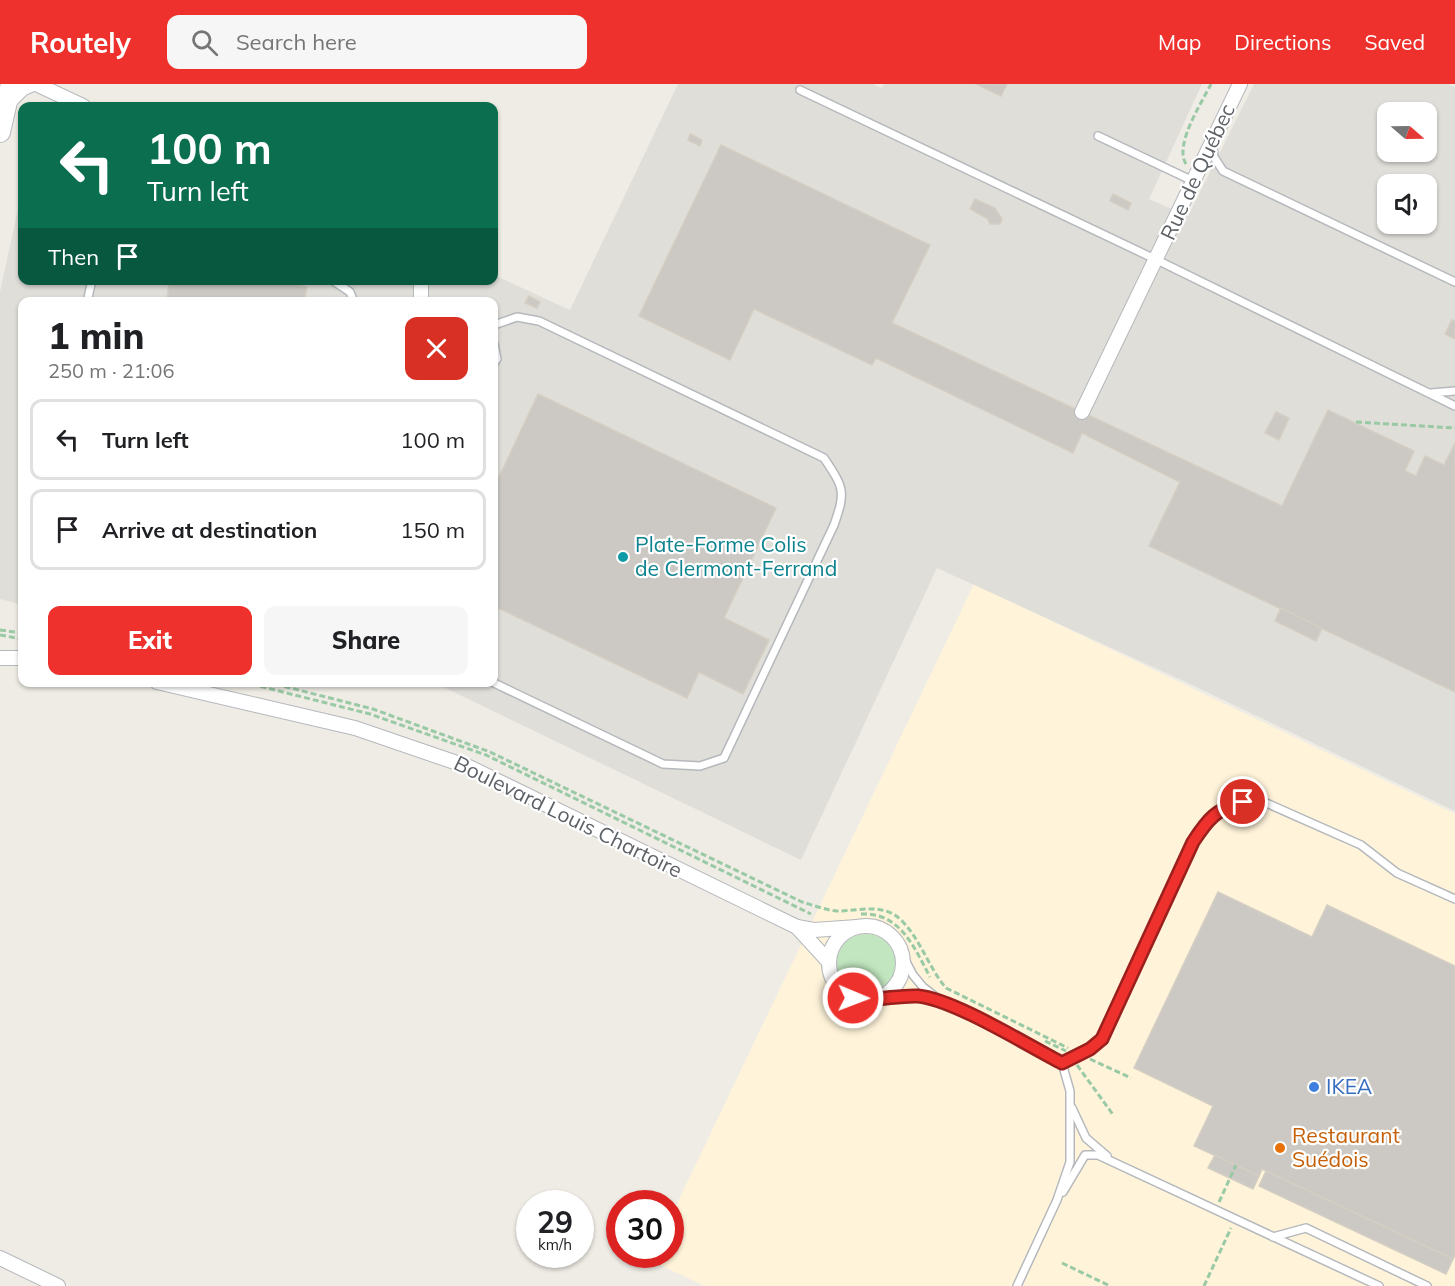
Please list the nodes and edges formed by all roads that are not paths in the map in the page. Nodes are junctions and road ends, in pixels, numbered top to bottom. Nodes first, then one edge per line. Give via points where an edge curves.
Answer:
1 (11, 84) edge
2 (35, 84) edge
3 (1240, 84) edge
4 (800, 90) dead end
5 (73, 102) edge
6 (6, 105) junction
7 (1217, 130) junction
8 (0, 132) edge
9 (1098, 136) dead end
10 (1196, 176) junction
11 (1157, 260) junction
12 (1455, 282) edge
13 (340, 285) edge
14 (352, 297) edge
15 (498, 324) edge
16 (1455, 391) edge
17 (1429, 394) junction
18 (1455, 406) edge
19 (1082, 412) dead end
20 (0, 652) edge
21 (0, 658) edge
22 (18, 658) edge
23 (18, 658) edge
24 (498, 685) edge
25 (179, 687) edge
26 (1455, 899) edge
27 (797, 927) junction
28 (857, 927) junction
29 (900, 948) junction
30 (829, 962) junction
31 (874, 999) junction
32 (941, 1001) junction
33 (1062, 1063) junction
34 (1070, 1101) junction
35 (1111, 1159) junction
36 (1058, 1200) junction
37 (1273, 1237) junction
38 (0, 1258) edge
39 (57, 1286) edge
40 (1017, 1286) edge
41 (1379, 1286) edge
42 (1426, 1286) edge

1 - 6 main road
2 - 5 street
2 - 6 street via 22,89
3 - 7 street, Rue de Québec
4 - 11 lane
6 - 8 main road
7 - 10 street, Rue de Québec
7 - 12 lane via 1212,148 1222,171
9 - 10 lane
10 - 11 street, Rue de Québec
11 - 17 lane
11 - 19 street, Rue de Québec
13 - 14 lane
15 - 24 lane via 517,317 539,321 824,458 841,483 842,500 834,525 724,758 700,766 663,764
16 - 17 lane
17 - 18 lane
20 - 22 lane
21 - 23 street
25 - 27 street, Boulevard Louis Chartoire via 355,728 469,767
26 - 33 lane via 1397,873 1361,845 1285,810 1264,802 1224,807 1207,821 1193,842 1102,1039
27 - 28 street
27 - 30 street
28 - 29 street via 882,930
28 - 30 street via 837,940
29 - 31 street via 899,980
29 - 32 lane via 913,975
30 - 31 street via 831,974 843,993 853,998
31 - 32 lane via 917,996
32 - 33 lane
33 - 34 lane
34 - 35 lane via 1080,1130
34 - 36 lane via 1071,1162
35 - 36 lane via 1085,1155
35 - 37 lane
36 - 40 lane
37 - 41 lane
37 - 42 lane via 1306,1228
38 - 39 street

